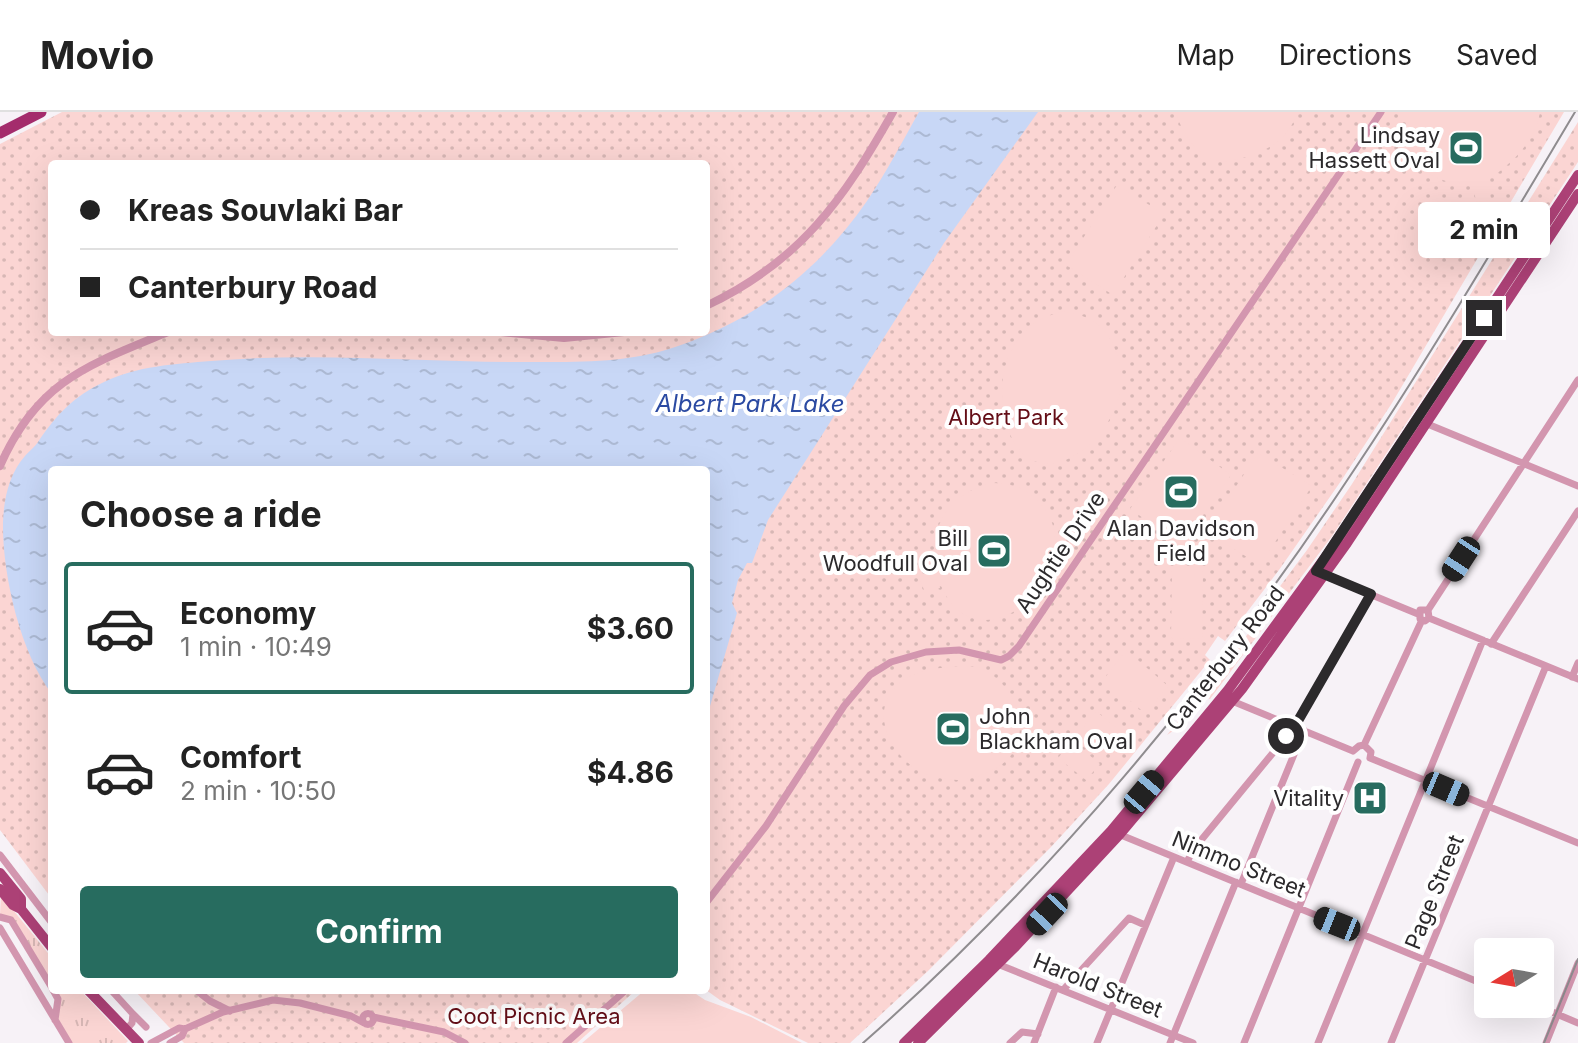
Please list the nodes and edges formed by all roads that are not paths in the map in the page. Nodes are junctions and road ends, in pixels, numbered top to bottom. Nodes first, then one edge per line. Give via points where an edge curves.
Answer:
1 (41, 112) edge
2 (893, 112) edge
3 (1381, 112) edge
4 (18, 118) edge
5 (0, 133) edge
6 (1577, 178) edge
7 (1578, 194) edge
8 (710, 304) edge
9 (158, 336) edge
10 (543, 336) edge
11 (584, 336) edge
12 (1578, 380) edge
13 (1421, 422) junction
14 (1523, 463) junction
15 (0, 466) edge
16 (1578, 486) edge
17 (1578, 511) edge
18 (1320, 573) junction
19 (1371, 594) junction
20 (1424, 615) junction
21 (1483, 640) junction
22 (1491, 644) junction
23 (1578, 663) edge
24 (1546, 666) junction
25 (1575, 678) edge
26 (1232, 701) junction
27 (1295, 726) junction
28 (1304, 730) junction
29 (1364, 745) junction
30 (1353, 751) junction
31 (1370, 758) junction
32 (1358, 762) junction
33 (1425, 780) junction
34 (1488, 807) junction
35 (1116, 832) junction
36 (1578, 843) edge
37 (0, 855) edge
38 (1174, 857) junction
39 (1187, 862) junction
40 (1, 881) edge
41 (1238, 883) junction
42 (710, 898) edge
43 (1299, 908) junction
44 (0, 917) edge
45 (48, 918) edge
46 (1145, 925) junction
47 (0, 928) edge
48 (1362, 934) junction
49 (48, 943) edge
50 (1425, 960) junction
51 (994, 962) junction
52 (1578, 963) edge
53 (1474, 980) edge
54 (48, 981) edge
55 (1059, 989) junction
56 (56, 994) edge
57 (92, 994) edge
58 (115, 994) edge
59 (201, 994) edge
60 (621, 994) edge
61 (1110, 1010) junction
62 (230, 1011) junction
63 (1554, 1012) edge
64 (133, 1014) junction
65 (1558, 1014) junction
66 (55, 1020) junction
67 (1578, 1023) edge
68 (146, 1027) dead end
69 (185, 1029) junction
70 (126, 1030) junction
71 (1038, 1034) junction
72 (1172, 1039) edge
73 (69, 1043) edge
74 (139, 1043) edge
75 (151, 1043) edge
76 (170, 1043) edge
77 (465, 1043) edge
78 (566, 1043) edge
79 (904, 1043) edge
80 (918, 1043) edge
81 (1010, 1043) edge
82 (1034, 1043) edge
83 (1097, 1043) edge
84 (1193, 1043) edge
85 (1244, 1043) edge
86 (1318, 1043) edge
87 (1391, 1043) edge
88 (1546, 1043) edge

1 - 4 highway
2 - 8 street via 820,223 773,266
3 - 42 street, Aughtie Drive via 1019,646 1001,660 950,650 916,654 870,675
4 - 5 highway
6 - 13 main road, Canterbury Road
7 - 13 main road, Canterbury Road
9 - 15 street via 87,366 55,387 25,420
10 - 11 street
12 - 14 street
13 - 14 street
13 - 18 main road, Canterbury Road
14 - 16 street
14 - 20 street
17 - 22 street
18 - 19 street
18 - 26 main road, Canterbury Road
18 - 35 main road, Canterbury Road
19 - 20 street
19 - 27 street
20 - 21 street
20 - 29 street
21 - 22 street
21 - 33 street
22 - 24 street
23 - 25 street
24 - 25 street
24 - 34 street, Page Street
26 - 27 street
26 - 35 main road, Canterbury Road
27 - 28 street
27 - 39 street
28 - 30 street
28 - 41 street
29 - 30 street
29 - 31 street
30 - 32 street
31 - 32 street
31 - 33 street
32 - 43 street
33 - 34 street
33 - 48 street
34 - 36 street
34 - 50 street, Page Street
35 - 38 street, Nimmo Street
35 - 51 main road, Canterbury Road
37 - 45 street
38 - 39 street, Nimmo Street
38 - 46 street
39 - 41 street, Nimmo Street
40 - 49 main road via 21,899 21,909
41 - 43 street, Nimmo Street
41 - 72 street
43 - 48 street, Nimmo Street
43 - 85 street
44 - 54 street via 11,920
46 - 55 street via 1129,918
46 - 61 street
47 - 66 street
48 - 50 street, Nimmo Street
48 - 86 street
50 - 53 street, Nimmo Street
50 - 87 street, Page Street
51 - 55 street, Harold Street
51 - 79 main road, Canterbury Road
51 - 80 main road, Canterbury Road
52 - 65 street
55 - 61 street, Harold Street
55 - 71 street
56 - 66 street
57 - 70 main road
58 - 64 street
59 - 62 street
60 - 78 street
61 - 72 street, Harold Street
61 - 83 street
62 - 69 street
62 - 77 street via 279,1000 444,1032
63 - 65 street
64 - 68 street
64 - 70 street
65 - 67 street
65 - 88 street
66 - 73 street
69 - 75 street
69 - 76 street
70 - 74 main road
71 - 81 street via 1022,1032
71 - 82 street
72 - 84 street, Harold Street

